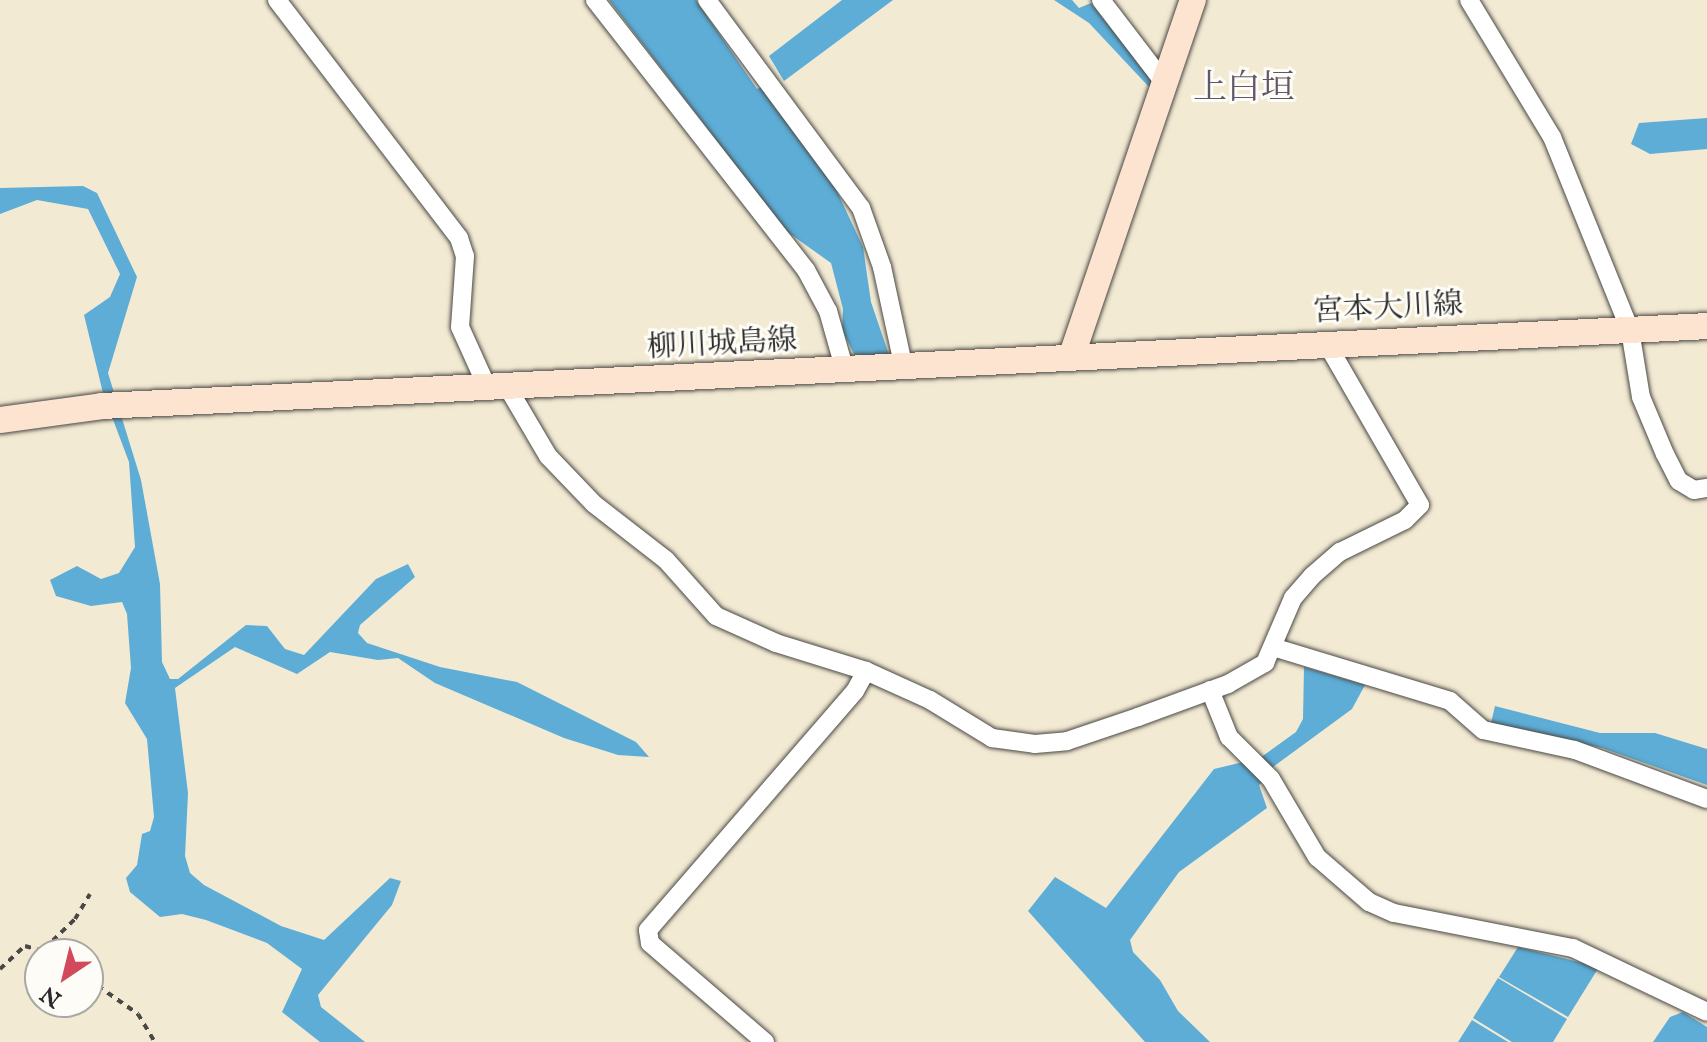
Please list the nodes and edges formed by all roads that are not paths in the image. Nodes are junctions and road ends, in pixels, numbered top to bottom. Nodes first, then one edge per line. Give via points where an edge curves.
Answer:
1 (277, 0) edge
2 (595, 0) edge
3 (707, 0) edge
4 (1101, 0) edge
5 (1193, 0) edge
6 (1469, 0) edge
7 (1163, 81) junction
8 (1707, 326) edge
9 (1630, 330) junction
10 (1327, 344) junction
11 (1072, 355) junction
12 (901, 369) junction
13 (845, 371) junction
14 (498, 388) junction
15 (0, 420) edge
16 (1707, 488) edge
17 (1276, 648) junction
18 (866, 671) junction
19 (1210, 690) junction
20 (1707, 799) edge
21 (1707, 1012) edge
22 (765, 1042) edge

1 - 14 street via 459,238 465,256 460,327
2 - 13 street via 806,270 825,302
3 - 12 street via 861,208 882,267
4 - 7 street
5 - 7 main road
6 - 9 street via 1552,137
7 - 11 main road
8 - 9 main road, 宮本大川線
9 - 10 main road, 宮本大川線
9 - 16 street via 1641,397 1665,454 1679,481 1694,490
10 - 11 main road, 宮本大川線
10 - 17 street via 1420,505 1405,520 1340,552 1312,576 1293,598
11 - 12 main road, 柳川城島線
12 - 13 main road, 柳川城島線
13 - 14 main road, 柳川城島線
14 - 15 main road, 柳川城島線 via 102,406
14 - 18 street via 548,456 594,504 666,560 716,616 776,643
17 - 19 street via 1265,663
17 - 20 street via 1450,701 1483,730 1575,750
18 - 19 street via 930,700 992,738 1012,743 1067,741
18 - 22 street via 855,691 648,930 650,943
19 - 21 street via 1229,737 1271,779 1317,857 1369,902 1394,913 1573,948

